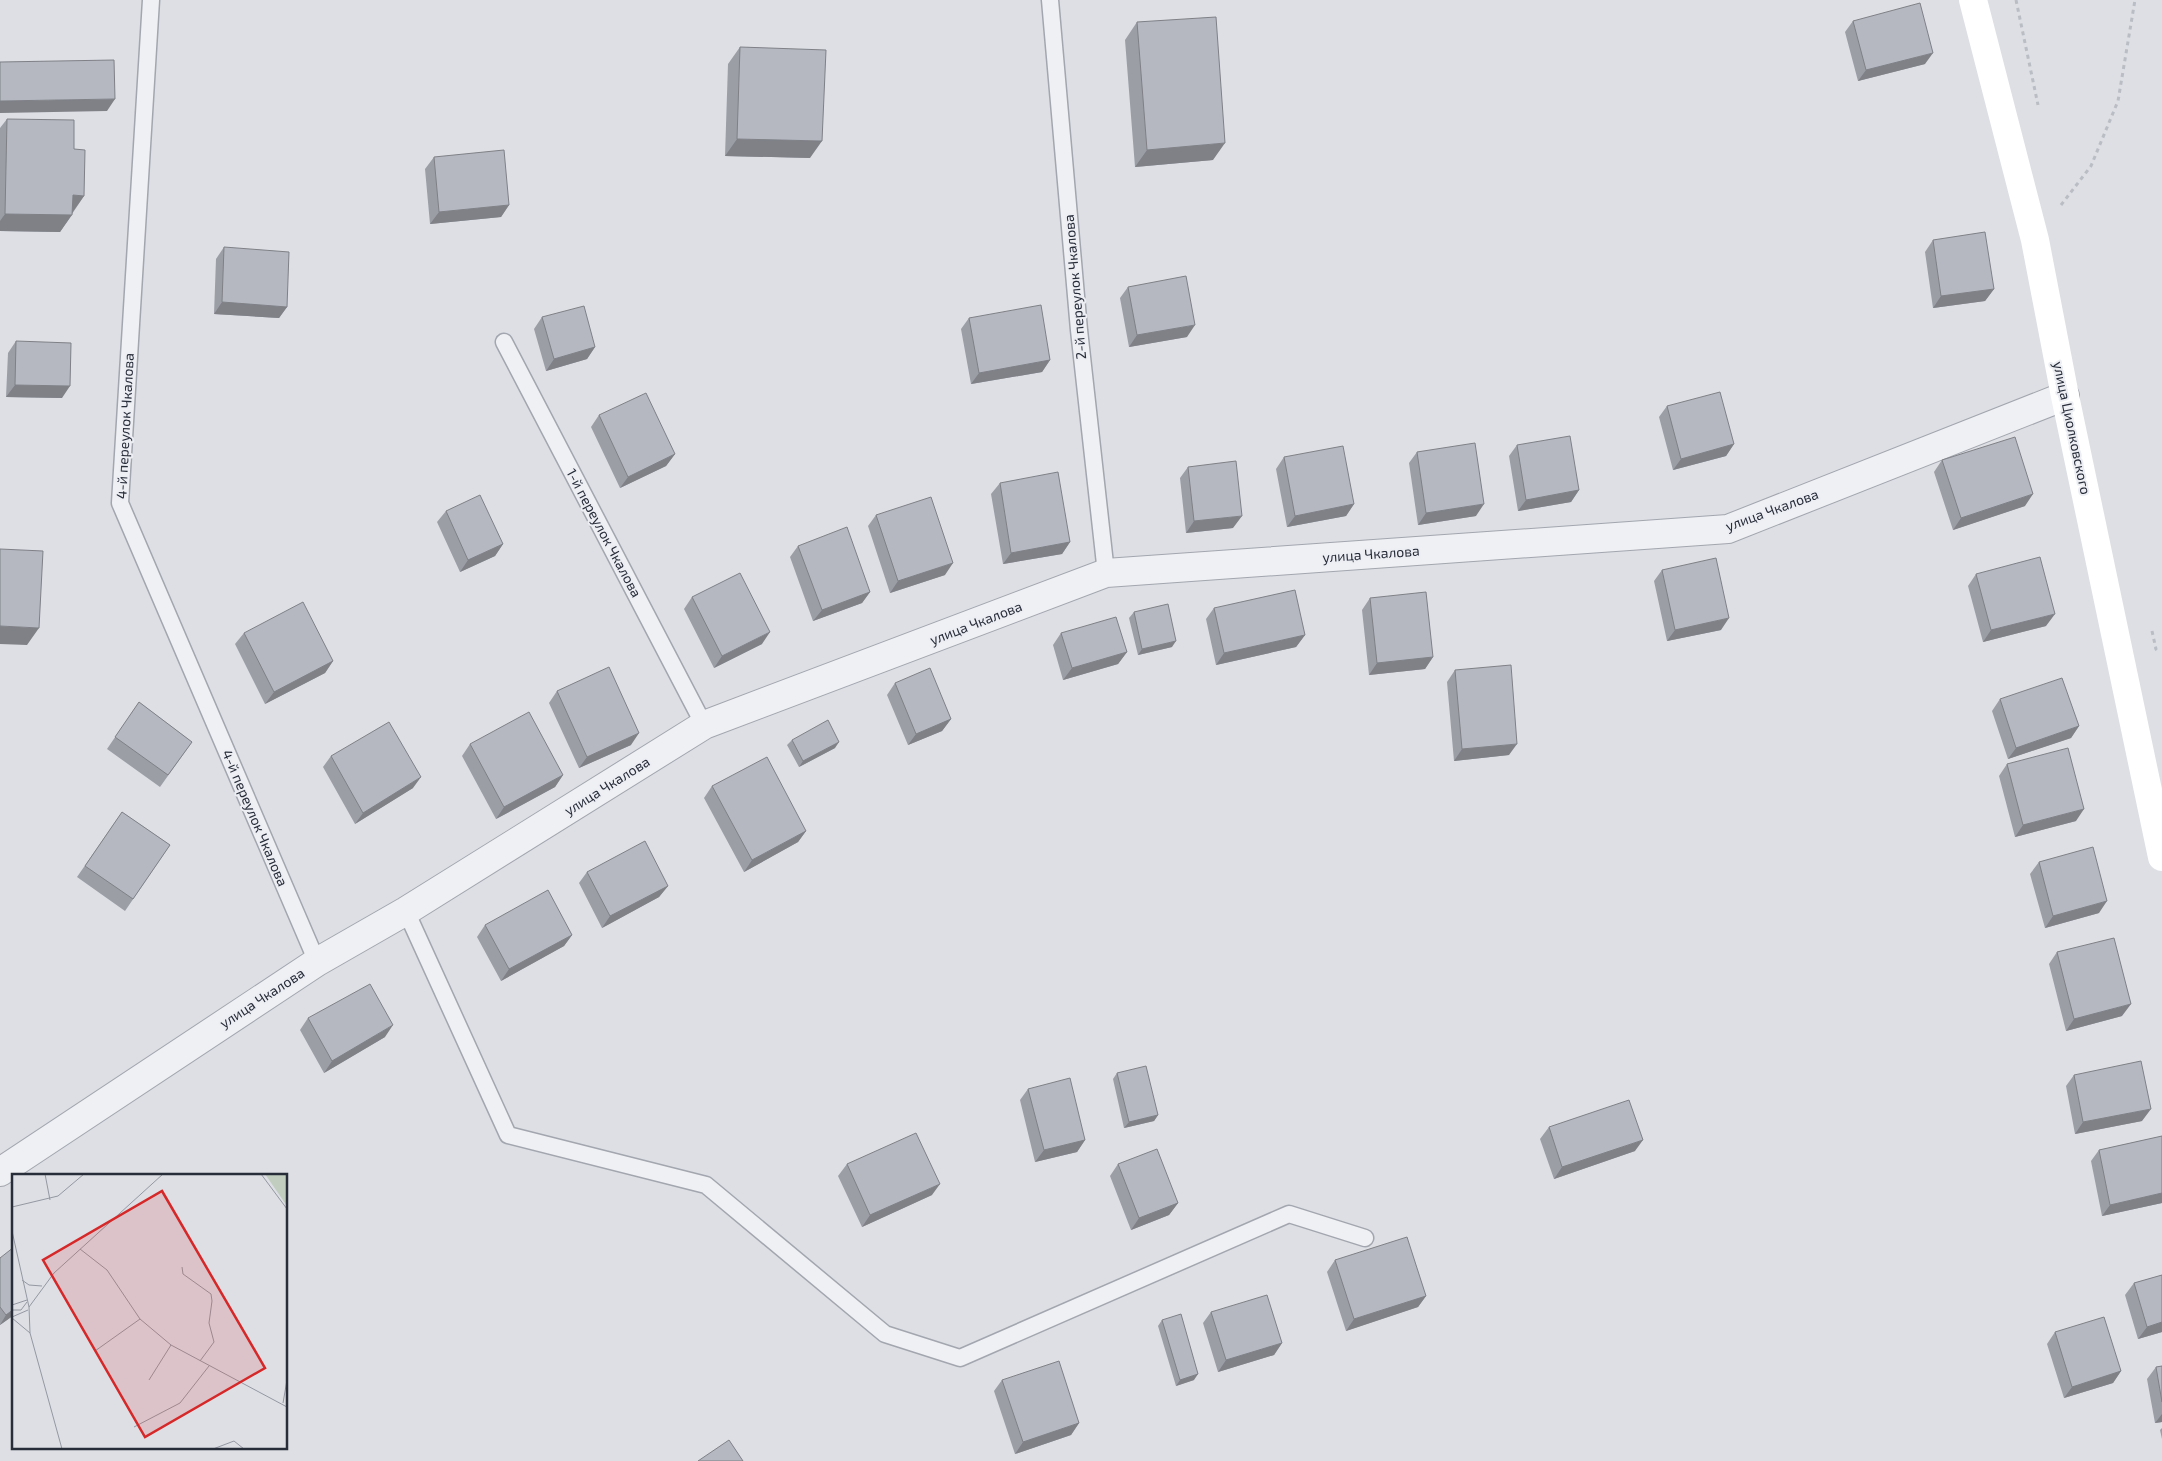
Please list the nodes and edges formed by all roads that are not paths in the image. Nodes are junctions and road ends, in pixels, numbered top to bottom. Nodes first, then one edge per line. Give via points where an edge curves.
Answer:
1 (151, 0) edge
2 (1050, 0) edge
3 (1973, 0) edge
4 (504, 342) dead end
5 (2065, 396) junction
6 (1106, 573) junction
7 (704, 725) junction
8 (2162, 857) edge
9 (406, 911) junction
10 (317, 962) junction
11 (0, 1172) edge
12 (1365, 1238) dead end

1 - 10 lane, 4-й переулок Чкалова via 120,503
2 - 6 lane, 2-й переулок Чкалова via 1078,330
3 - 5 main road, улица Циолковского via 2035,240
4 - 7 lane, 1-й переулок Чкалова
5 - 6 street, улица Чкалова via 1728,529
5 - 8 main road, улица Циолковского
6 - 7 street, улица Чкалова
7 - 9 street, улица Чкалова
9 - 10 street, улица Чкалова
9 - 12 lane via 508,1135 706,1185 885,1334 960,1358 1289,1214
10 - 11 street, улица Чкалова

